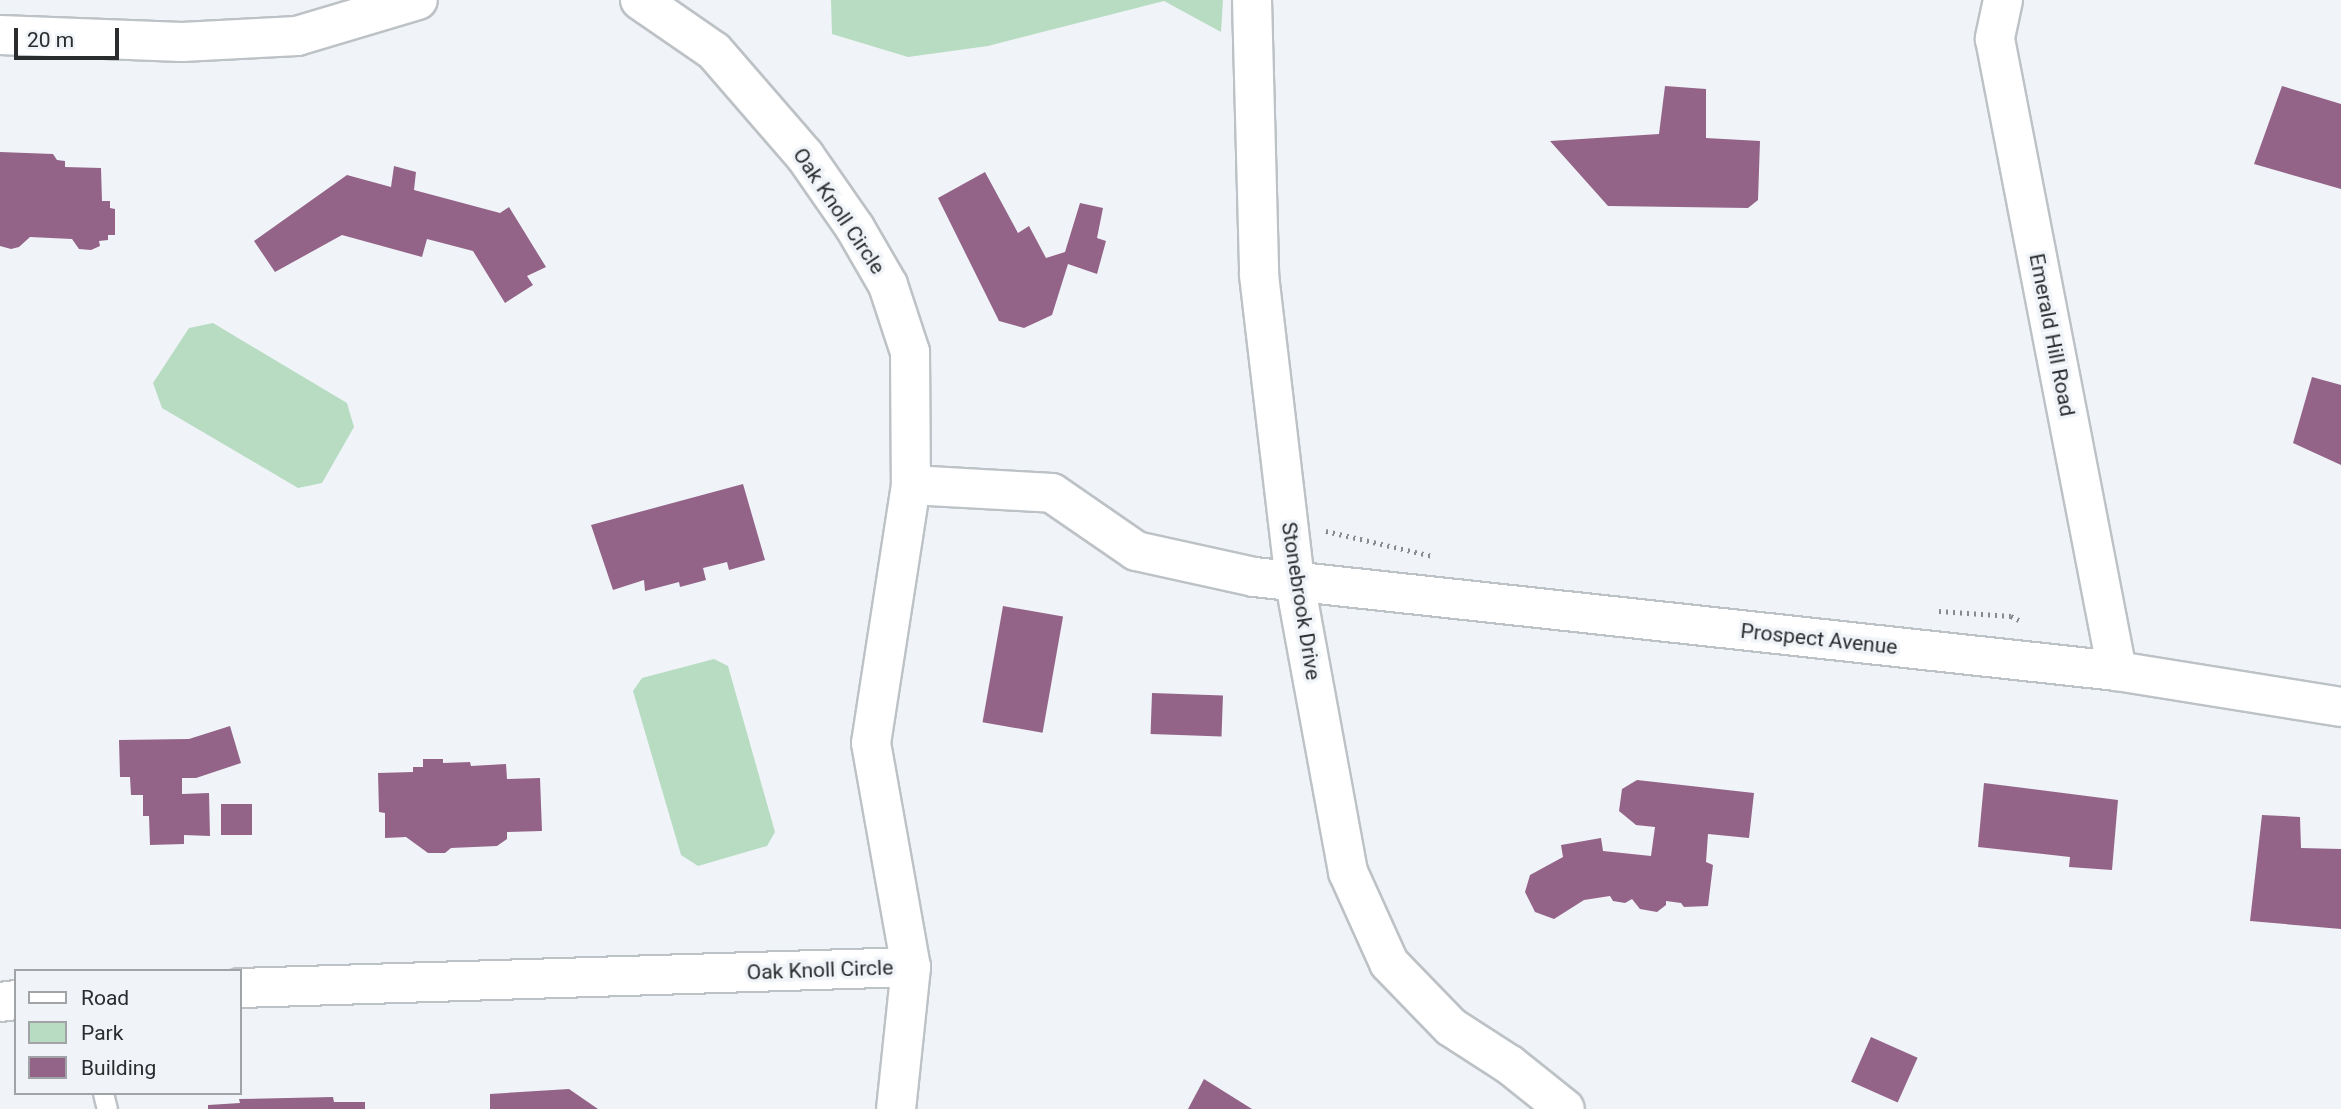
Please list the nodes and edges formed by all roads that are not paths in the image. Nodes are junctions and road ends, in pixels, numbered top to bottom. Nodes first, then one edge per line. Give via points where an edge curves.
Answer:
1 (418, 0) edge
2 (640, 0) edge
3 (1252, 0) edge
4 (2003, 0) edge
5 (0, 35) edge
6 (911, 485) junction
7 (1295, 583) junction
8 (2117, 671) junction
9 (2341, 707) edge
10 (911, 967) junction
11 (242, 988) edge
12 (896, 1109) edge
13 (1565, 1109) edge

1 - 5 street via 297,36 182,41
2 - 6 street, Oak Knoll Circle via 722,60 805,156 888,285 910,352
3 - 7 street, Stonebrook Drive via 1259,275
4 - 8 street, Emerald Hill Road via 1995,39
6 - 7 street via 1052,493 1136,551
6 - 10 street, Oak Knoll Circle via 871,743
7 - 8 street, Prospect Avenue
7 - 13 street, Stonebrook Drive via 1348,872 1389,962 1451,1027 1510,1065
8 - 9 street, Prospect Avenue
10 - 11 street, Oak Knoll Circle
10 - 12 street

